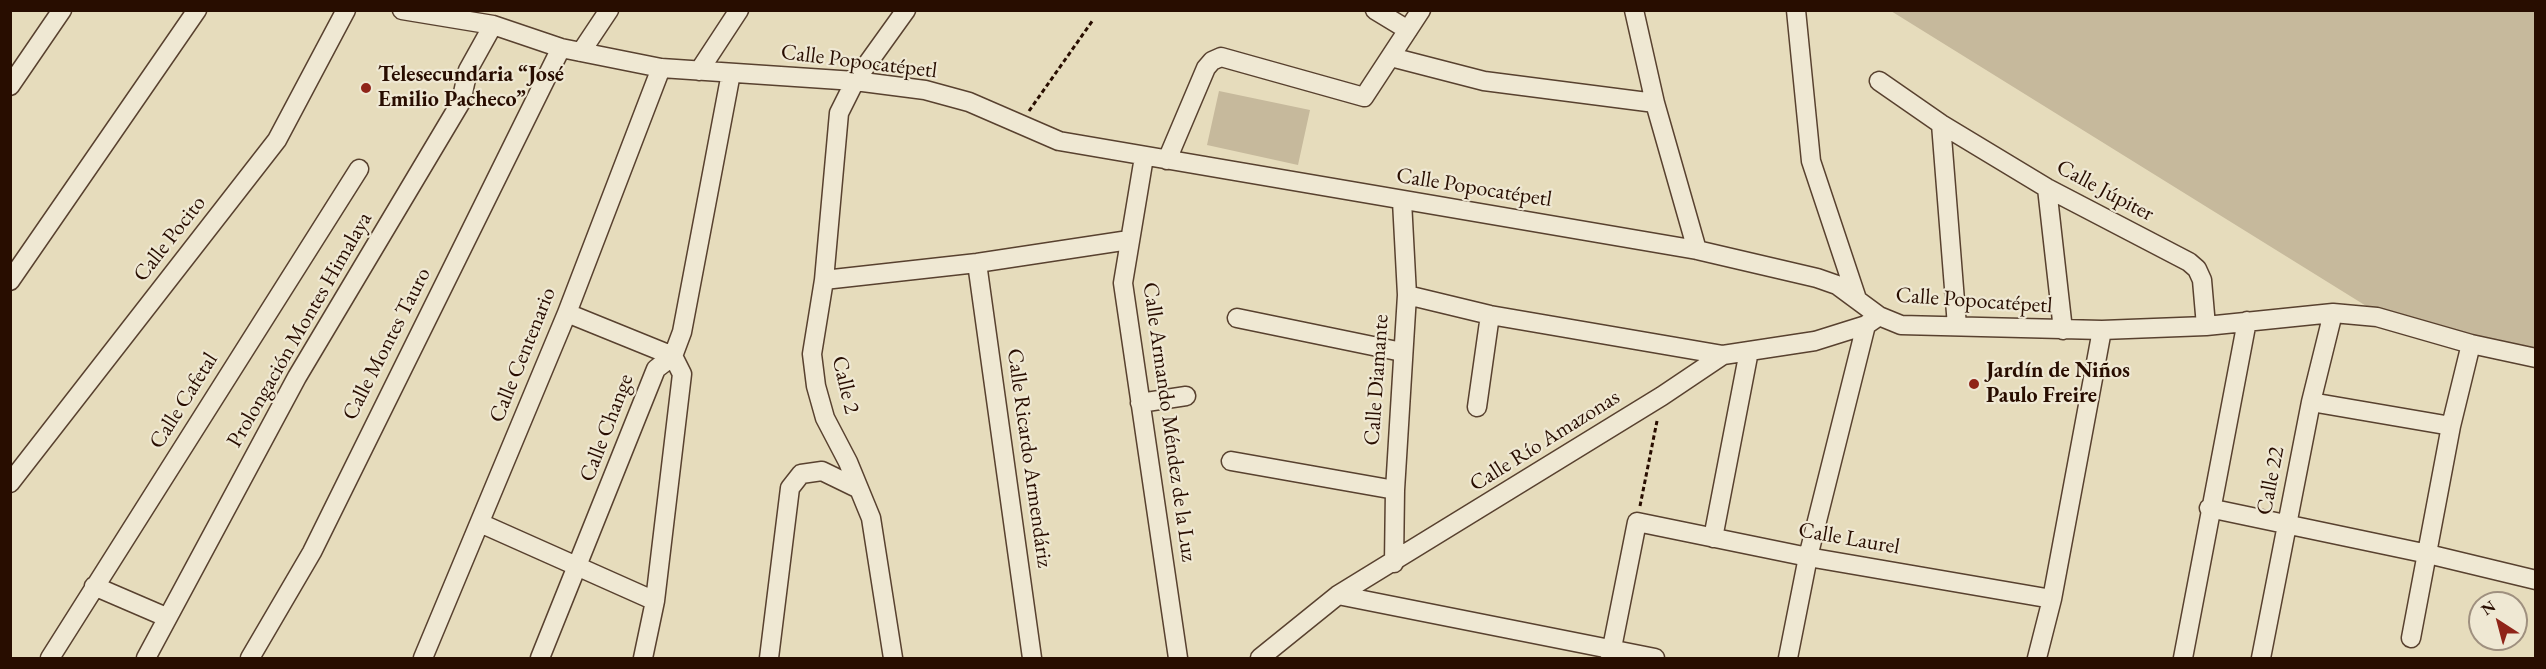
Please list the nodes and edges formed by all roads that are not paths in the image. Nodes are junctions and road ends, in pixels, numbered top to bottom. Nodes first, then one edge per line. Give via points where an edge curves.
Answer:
1 (62, 10) edge
2 (197, 10) edge
3 (346, 10) edge
4 (402, 10) edge
5 (609, 10) edge
6 (739, 10) edge
7 (906, 10) edge
8 (1375, 10) edge
9 (1421, 10) edge
10 (1634, 10) edge
11 (1796, 10) edge
12 (493, 25) junction
13 (1408, 30) junction
14 (561, 48) junction
15 (581, 52) junction
16 (1391, 57) junction
17 (660, 68) junction
18 (699, 71) junction
19 (731, 73) junction
20 (855, 81) junction
21 (1879, 81) dead end
22 (10, 86) edge
23 (1655, 103) junction
24 (1941, 124) junction
25 (1144, 157) junction
26 (1167, 160) junction
27 (359, 169) dead end
28 (2048, 188) junction
29 (1402, 201) junction
30 (1129, 240) junction
31 (1697, 250) junction
32 (977, 263) junction
33 (824, 280) junction
34 (10, 281) edge
35 (1407, 295) junction
36 (1857, 299) junction
37 (567, 313) junction
38 (2333, 313) junction
39 (1490, 315) junction
40 (1237, 318) dead end
41 (1872, 321) junction
42 (2247, 321) junction
43 (1957, 326) junction
44 (2206, 326) junction
45 (2063, 330) junction
46 (2102, 330) junction
47 (2470, 344) junction
48 (1749, 351) junction
49 (1402, 352) junction
50 (1723, 355) junction
51 (673, 356) junction
52 (2535, 358) edge
53 (1186, 396) dead end
54 (2311, 402) junction
55 (1140, 403) junction
56 (1477, 407) dead end
57 (2451, 426) junction
58 (1231, 461) dead end
59 (10, 483) edge
60 (856, 488) junction
61 (1395, 490) junction
62 (2210, 508) junction
63 (480, 523) junction
64 (2287, 525) junction
65 (1713, 538) junction
66 (2428, 554) junction
67 (1808, 557) junction
68 (1394, 563) junction
69 (579, 565) junction
70 (2535, 580) edge
71 (94, 586) junction
72 (1338, 595) junction
73 (2052, 599) junction
74 (655, 601) junction
75 (166, 617) junction
76 (2411, 638) dead end
77 (1611, 654) edge
78 (50, 658) edge
79 (146, 658) edge
80 (250, 658) edge
81 (423, 658) edge
82 (540, 658) edge
83 (643, 658) edge
84 (769, 658) edge
85 (893, 658) edge
86 (1032, 658) edge
87 (1178, 658) edge
88 (1260, 658) edge
89 (1655, 658) edge
90 (1788, 658) edge
91 (2037, 658) edge
92 (2182, 658) edge
93 (2261, 658) edge

1 - 22 street
2 - 34 street
3 - 59 street, Calle Pocito via 277,140
4 - 12 street, Calle Popocatépetl
5 - 15 street
6 - 18 street
7 - 20 street, Calle 2
8 - 13 street
9 - 13 street
10 - 23 street
11 - 36 street via 1811,160
12 - 14 street, Calle Popocatépetl
12 - 75 street, Prolongación Montes Himalaya via 468,70 461,102 297,377
13 - 16 street
14 - 15 street, Calle Popocatépetl
14 - 80 street, Calle Montes Tauro via 312,552
15 - 17 street, Calle Popocatépetl
16 - 23 street via 1484,81
16 - 26 street via 1364,97 1221,57 1212,61
17 - 18 street, Calle Popocatépetl
17 - 37 street, Calle Centenario
18 - 19 street, Calle Popocatépetl
19 - 20 street, Calle Popocatépetl
19 - 51 street, Calle Change via 682,332
20 - 25 street, Calle Popocatépetl via 925,90 969,102 1059,141
20 - 33 street, Calle 2 via 839,113
21 - 24 street, Calle Júpiter
23 - 31 street
24 - 28 street, Calle Júpiter
24 - 43 street
25 - 26 street, Calle Popocatépetl
25 - 30 street, Calle Armando Méndez de la Luz
26 - 29 street, Calle Popocatépetl
27 - 71 street, Calle Cafetal
28 - 44 street, Calle Júpiter via 2197,269 2202,280
28 - 45 street
29 - 31 street, Calle Popocatépetl
29 - 35 street, Calle Diamante
30 - 32 street
30 - 55 street, Calle Armando Méndez de la Luz via 1123,283
31 - 36 street, Calle Popocatépetl via 1817,278 1837,285
32 - 33 street
32 - 86 street, Calle Ricardo Armendáriz
33 - 60 street, Calle 2 via 812,354 816,386 825,418 848,462
35 - 39 street
35 - 49 street, Calle Diamante
36 - 41 street, Calle Popocatépetl
37 - 51 street
37 - 63 street, Calle Centenario
38 - 42 street, Calle Popocatépetl
38 - 47 street, Calle Popocatépetl via 2377,317
38 - 54 street, Calle 22
39 - 50 street
39 - 56 street
40 - 49 street
41 - 43 street, Calle Popocatépetl
41 - 48 street, Calle Río Amazonas via 1815,342
41 - 67 street
42 - 44 street, Calle Popocatépetl
42 - 62 street
43 - 45 street, Calle Popocatépetl
44 - 46 street, Calle Popocatépetl
45 - 46 street, Calle Popocatépetl
46 - 73 street
47 - 52 street, Calle Popocatépetl
47 - 57 street
48 - 50 street, Calle Río Amazonas
48 - 65 street
49 - 61 street, Calle Diamante
50 - 68 street, Calle Río Amazonas
51 - 69 street, Calle Change via 656,369
51 - 74 street via 682,374
53 - 55 street
54 - 57 street
54 - 64 street, Calle 22
55 - 87 street, Calle Armando Méndez de la Luz
57 - 66 street
58 - 61 street
60 - 84 street via 822,471 801,474 790,488
60 - 85 street, Calle 2 via 871,518
61 - 68 street, Calle Diamante
62 - 64 street
62 - 92 street
63 - 69 street
63 - 81 street, Calle Centenario
64 - 66 street
64 - 93 street, Calle 22
65 - 67 street, Calle Laurel
65 - 77 street, Calle Laurel via 1637,522
66 - 70 street
66 - 76 street
67 - 73 street, Calle Laurel
67 - 90 street
68 - 72 street, Calle Río Amazonas
69 - 74 street
69 - 82 street, Calle Change
71 - 75 street
71 - 78 street, Calle Cafetal
72 - 77 street
72 - 88 street, Calle Río Amazonas
73 - 91 street
74 - 83 street
75 - 79 street, Prolongación Montes Himalaya
77 - 89 street

